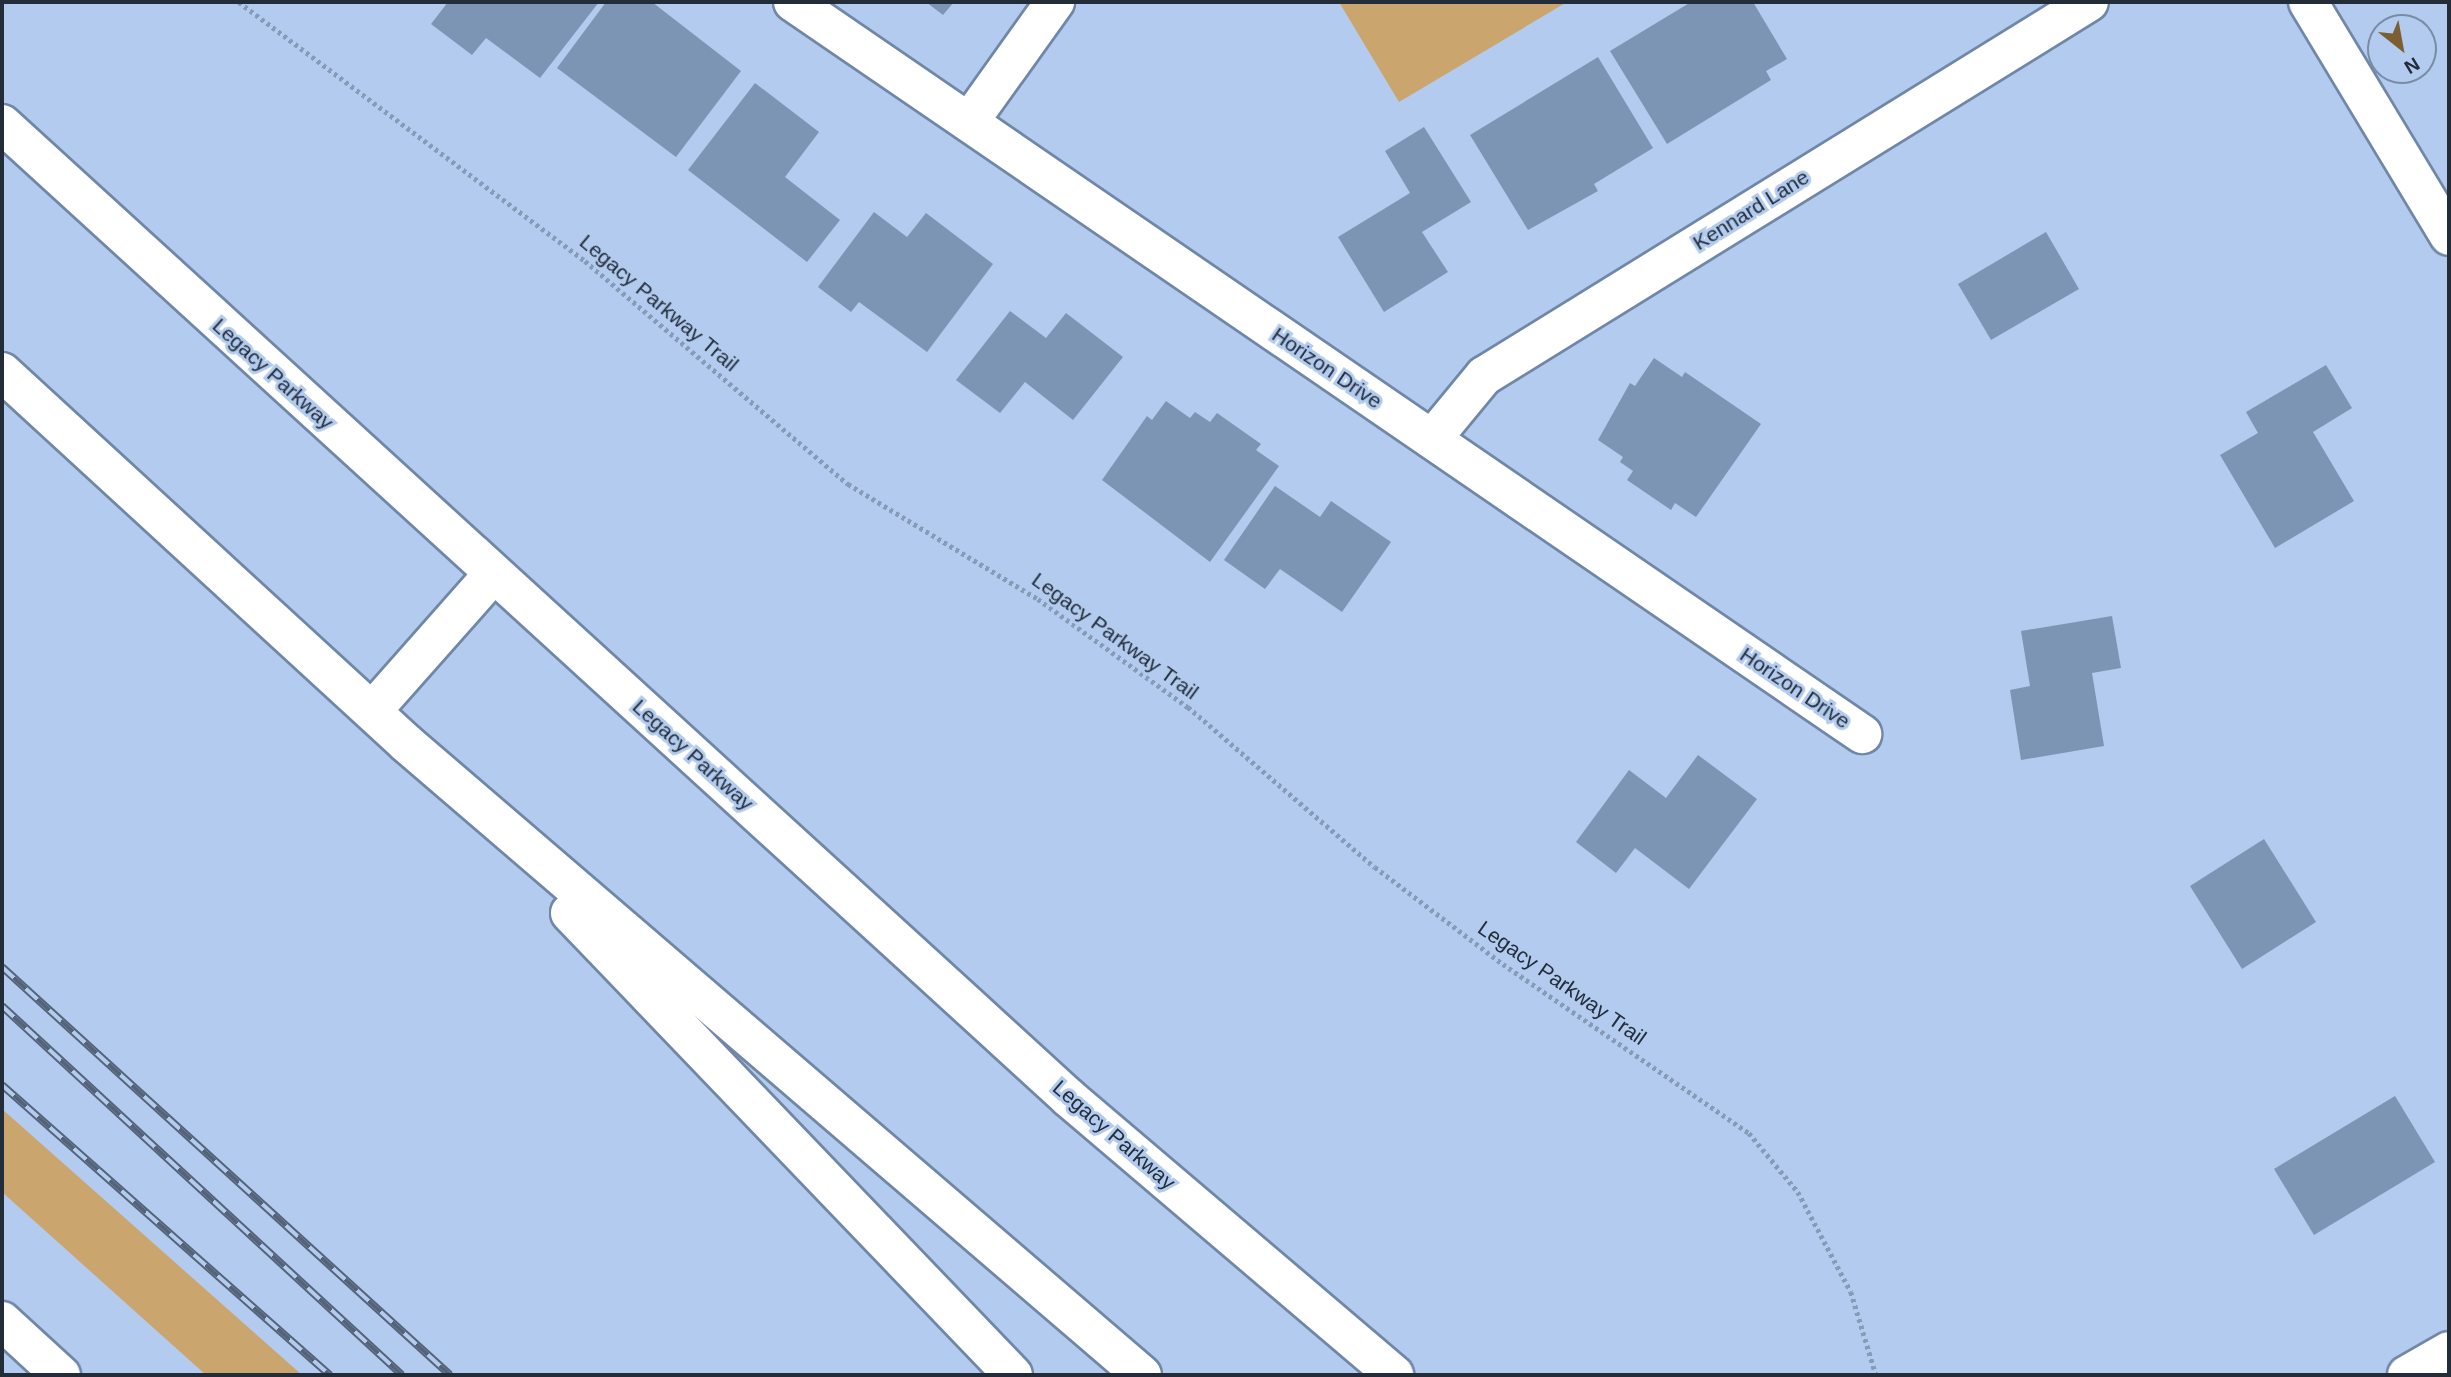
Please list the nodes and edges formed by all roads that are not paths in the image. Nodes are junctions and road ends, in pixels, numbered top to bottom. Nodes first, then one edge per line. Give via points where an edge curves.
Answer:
1 (793, 2) edge
2 (1055, 2) edge
3 (2088, 2) edge
4 (2308, 2) edge
5 (969, 122) junction
6 (2, 124) edge
7 (2436, 186) edge
8 (2449, 236) edge
9 (2, 372) edge
10 (1432, 439) junction
11 (494, 574) junction
12 (372, 711) junction
13 (1862, 734) dead end
14 (406, 743) junction
15 (2, 1321) edge
16 (2449, 1351) edge
17 (61, 1375) edge
18 (1013, 1375) edge
19 (1142, 1375) edge
20 (1394, 1375) edge
21 (2407, 1375) edge

1 - 5 main road, Horizon Drive
2 - 5 main road
3 - 10 main road, Kennard Lane via 1484,376
4 - 7 main road
5 - 10 main road, Horizon Drive
6 - 11 main road, Legacy Parkway
7 - 8 main road
9 - 12 main road
10 - 13 main road, Horizon Drive
11 - 12 main road
11 - 20 main road, Legacy Parkway via 1069,1098
12 - 14 main road
14 - 18 main road
14 - 19 main road
15 - 17 main road
16 - 21 main road

